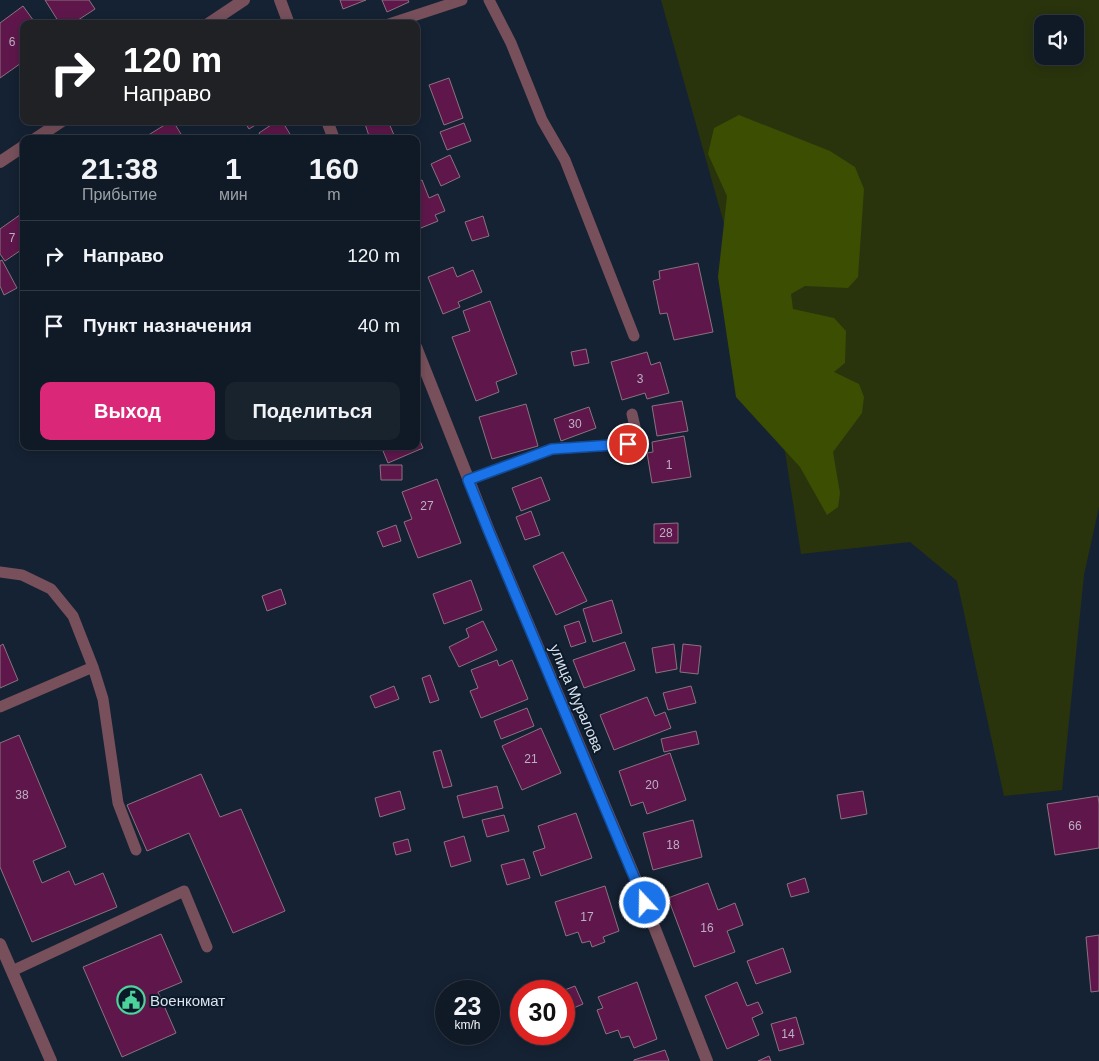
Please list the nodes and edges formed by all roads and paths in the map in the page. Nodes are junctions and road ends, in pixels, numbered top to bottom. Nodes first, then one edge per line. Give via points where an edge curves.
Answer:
1 (244, 0) edge
2 (280, 0) edge
3 (462, 0) edge
4 (489, 0) edge
5 (214, 20) edge
6 (288, 20) edge
7 (401, 20) edge
8 (56, 125) edge
9 (41, 135) edge
10 (20, 149) edge
11 (0, 162) edge
12 (634, 336) dead end
13 (420, 358) edge
14 (632, 414) dead end
15 (468, 480) junction
16 (0, 572) edge
17 (93, 667) junction
18 (0, 707) edge
19 (136, 850) dead end
20 (0, 944) edge
21 (207, 947) dead end
22 (12, 971) junction
23 (51, 1061) edge
24 (707, 1061) edge

1 - 5 street
2 - 6 street
3 - 7 lane
4 - 12 lane via 511,43 542,120 565,160
8 - 9 street
10 - 11 street
13 - 15 street, улица Муралова
14 - 15 lane via 636,431 628,444 552,449
15 - 24 street, улица Муралова via 628,859
16 - 17 lane via 22,575 51,589 73,616
17 - 18 lane
17 - 19 lane via 103,699 118,803
20 - 22 street
21 - 22 lane via 184,891
22 - 23 street

